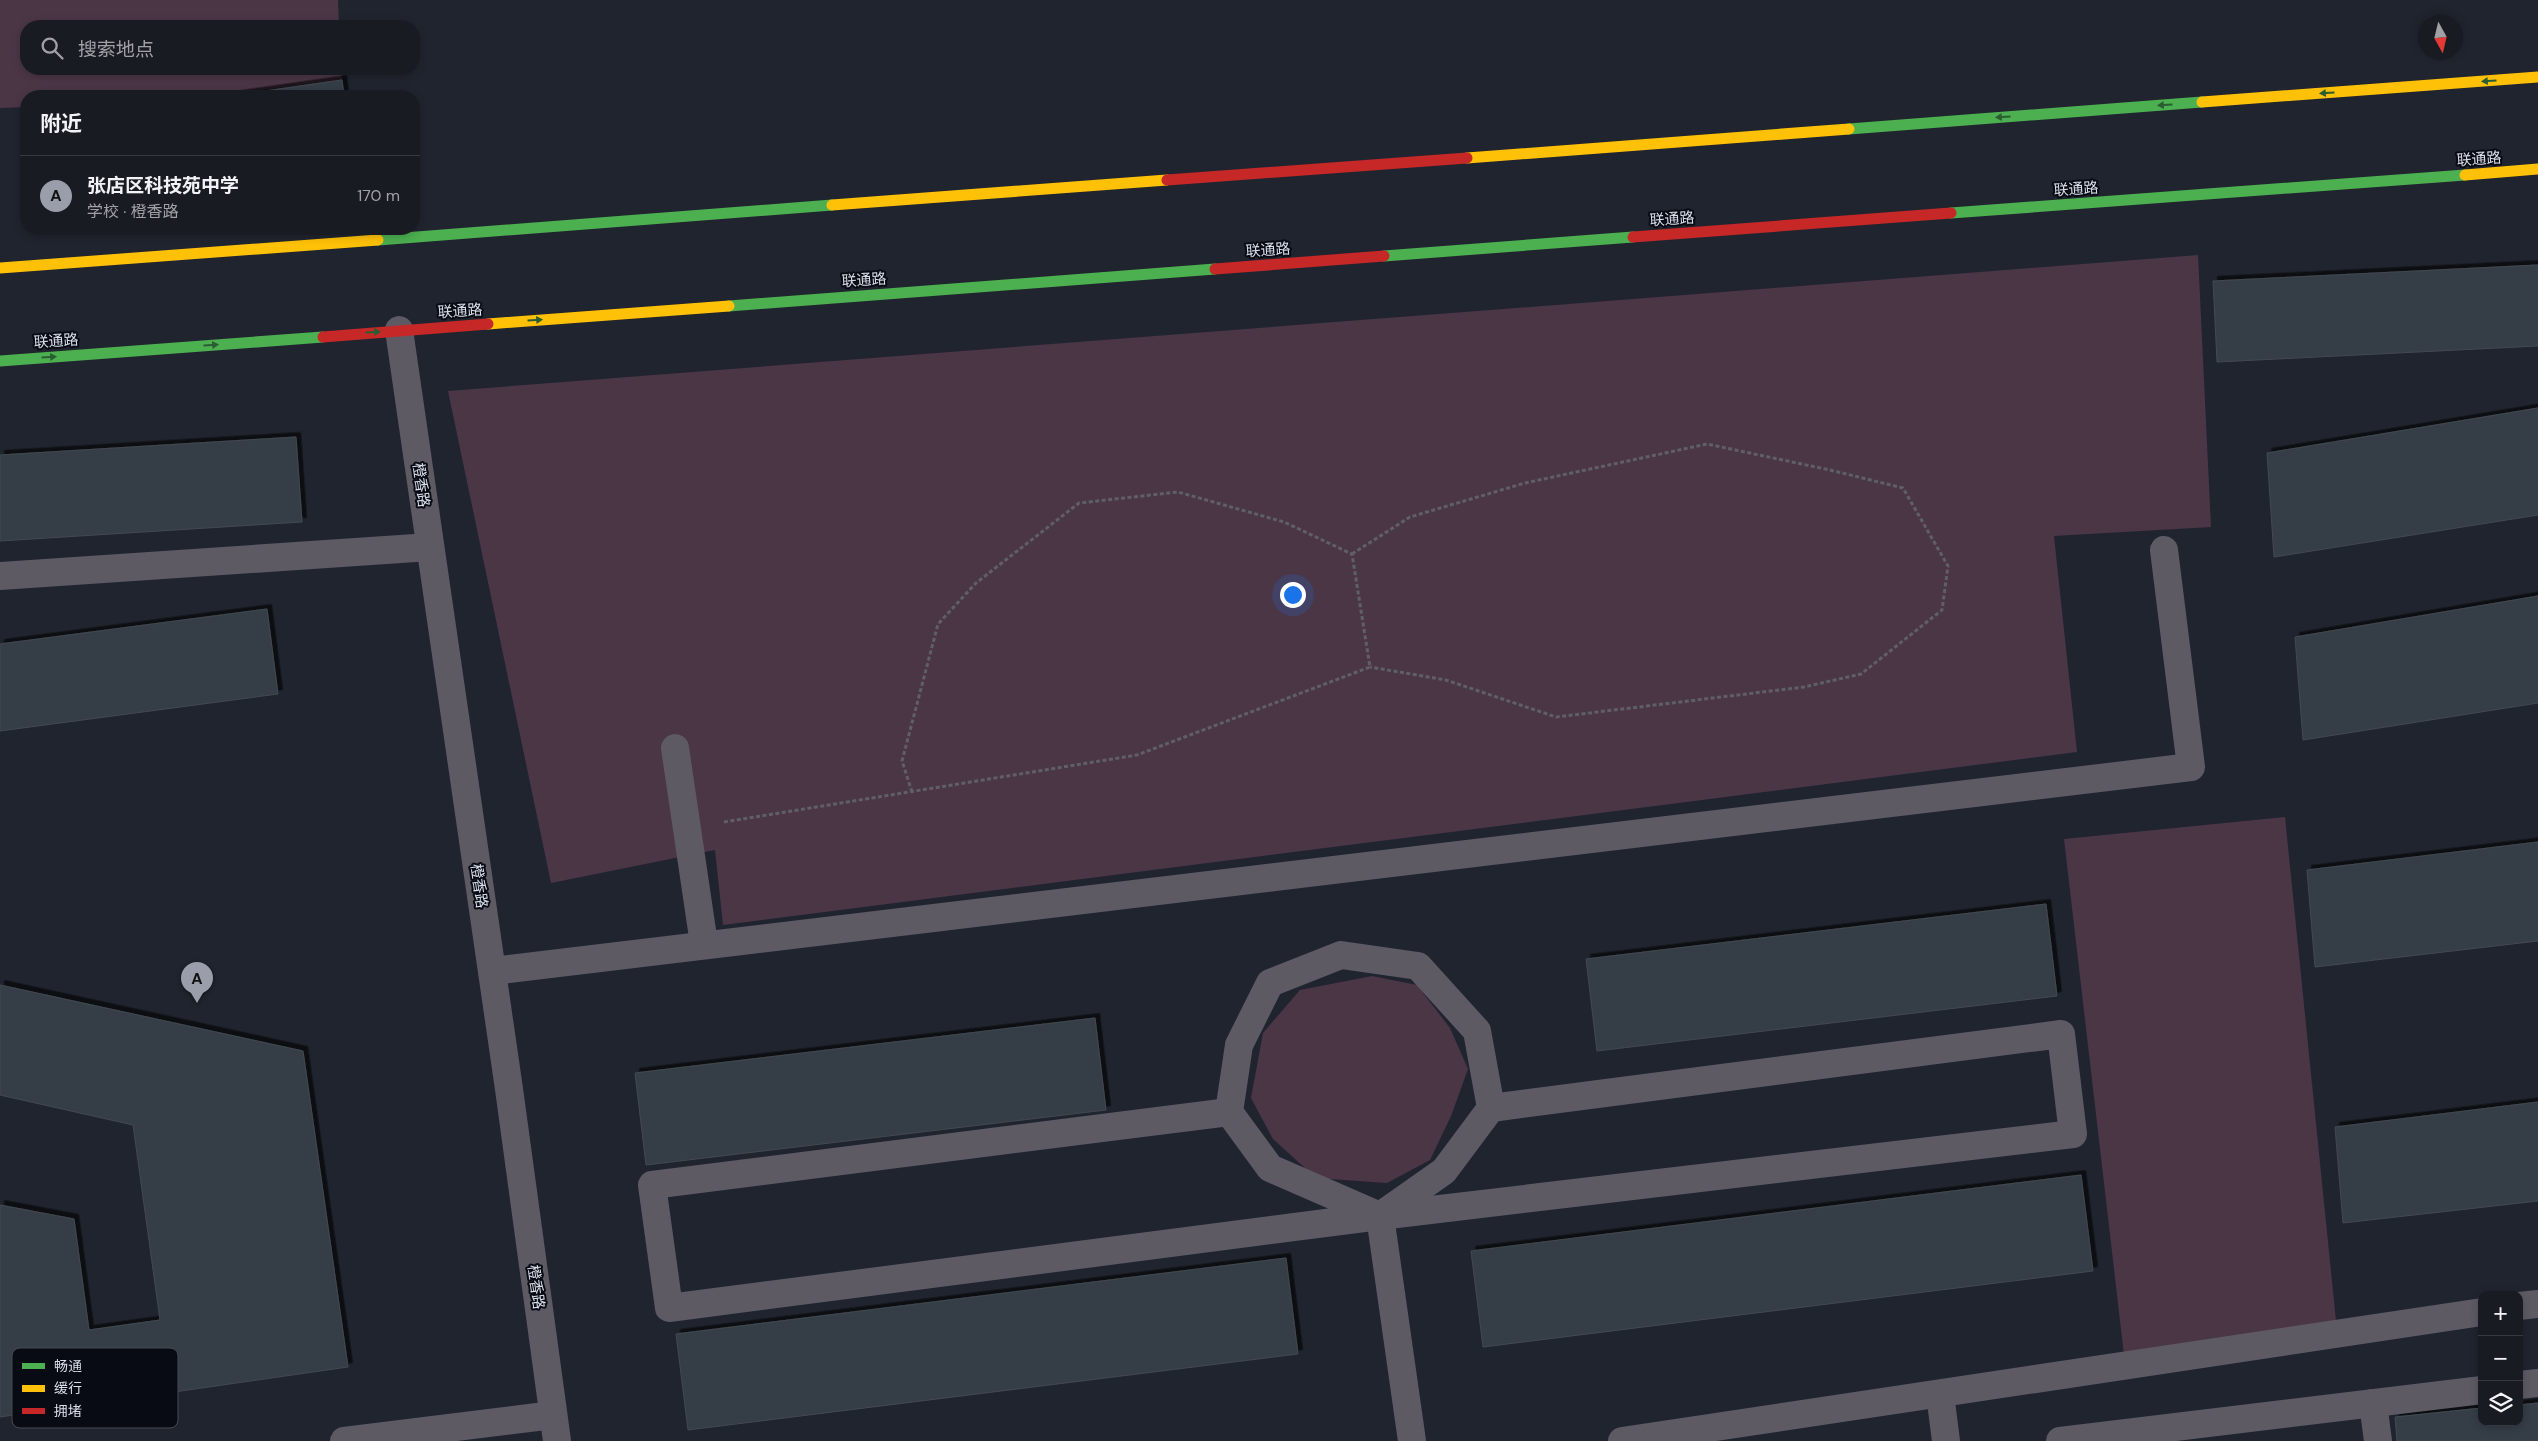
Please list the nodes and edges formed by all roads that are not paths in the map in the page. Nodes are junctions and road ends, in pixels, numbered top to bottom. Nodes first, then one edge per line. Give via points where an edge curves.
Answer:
1 (2538, 77) edge
2 (2538, 169) edge
3 (0, 268) edge
4 (399, 330) junction
5 (0, 361) edge
6 (430, 547) junction
7 (2164, 550) dead end
8 (0, 576) edge
9 (675, 748) dead end
10 (704, 944) junction
11 (492, 971) junction
12 (1491, 1108) junction
13 (1229, 1112) junction
14 (1380, 1216) junction
15 (2538, 1304) edge
16 (2523, 1306) edge
17 (2478, 1313) edge
18 (2538, 1382) edge
19 (2523, 1384) edge
20 (2478, 1390) edge
21 (1940, 1394) junction
22 (2373, 1403) junction
23 (555, 1428) edge
24 (344, 1441) edge
25 (1412, 1441) edge
26 (1622, 1441) edge
27 (1946, 1441) edge
28 (2060, 1441) edge
29 (2378, 1441) edge

1 -> 3 main road
4 -> 2 main road, 联通路
5 -> 4 main road, 联通路
4 - 6 street, 橙香路
6 - 8 street
6 - 11 street, 橙香路
7 - 10 street via 2191,767
9 - 10 street
10 - 11 street
11 - 23 street, 橙香路
12 - 13 street via 1476,1031 1418,966 1341,955 1270,983 1240,1045
12 - 14 street via 1444,1171
12 - 14 street via 2061,1034 2073,1134
13 - 14 street via 1270,1168
13 - 14 street via 652,1185 669,1308
14 - 25 street
15 - 16 street
17 - 21 street
18 - 19 street
20 - 22 street
21 - 26 street
21 - 27 street
22 - 28 street
22 - 29 street
23 - 24 street

